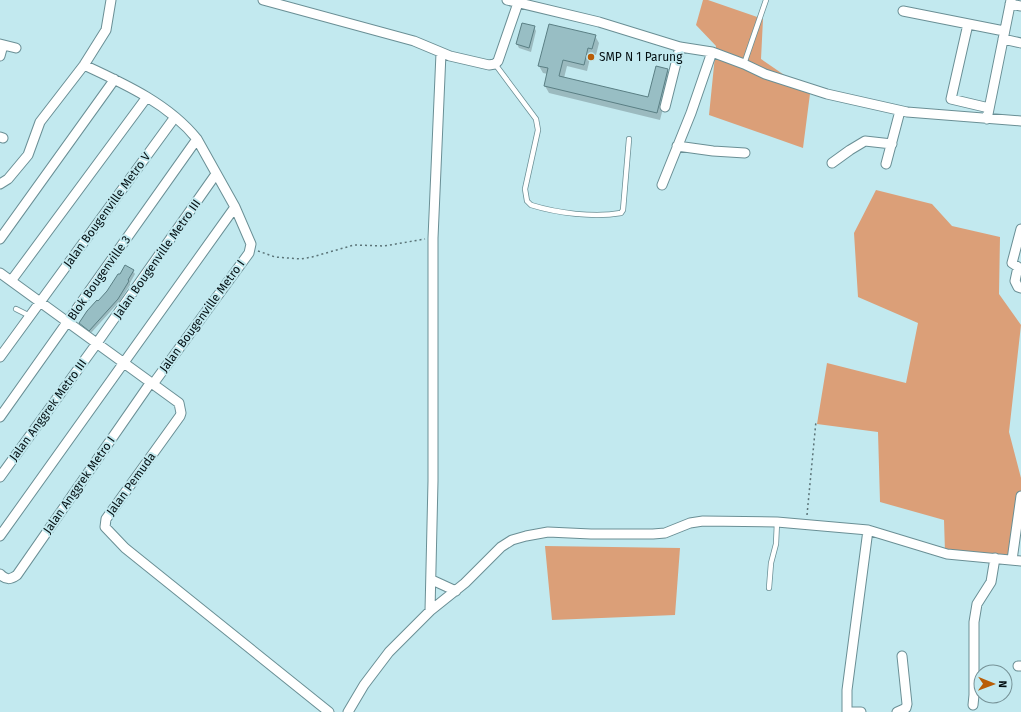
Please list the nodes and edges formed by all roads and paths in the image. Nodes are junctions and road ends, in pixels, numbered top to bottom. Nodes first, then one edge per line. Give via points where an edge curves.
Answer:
1 (111, 0) edge
2 (263, 0) edge
3 (507, 0) edge
4 (766, 0) edge
5 (518, 1) edge
6 (1010, 2) edge
7 (1021, 6) edge
8 (902, 11) dead end
9 (968, 24) junction
10 (1003, 35) junction
11 (1021, 43) edge
12 (1, 44) edge
13 (680, 47) junction
14 (16, 48) dead end
15 (712, 52) junction
16 (441, 53) junction
17 (0, 56) edge
18 (495, 64) junction
19 (744, 64) junction
20 (84, 65) junction
21 (114, 79) junction
22 (147, 97) junction
23 (665, 107) dead end
24 (989, 108) junction
25 (900, 111) junction
26 (175, 117) junction
27 (987, 119) junction
28 (1021, 121) edge
29 (197, 139) junction
30 (629, 140) dead end
31 (892, 144) junction
32 (678, 146) junction
33 (745, 153) dead end
34 (832, 163) dead end
35 (886, 164) dead end
36 (216, 174) junction
37 (0, 184) edge
38 (662, 185) dead end
39 (235, 207) junction
40 (1021, 228) edge
41 (433, 238) junction
42 (0, 239) edge
43 (251, 248) junction
44 (0, 273) edge
45 (11, 281) junction
46 (1021, 288) edge
47 (40, 302) junction
48 (16, 309) dead end
49 (30, 316) junction
50 (68, 322) junction
51 (97, 343) junction
52 (0, 357) edge
53 (124, 363) junction
54 (152, 383) junction
55 (0, 417) edge
56 (816, 421) dead end
57 (0, 477) edge
58 (1021, 496) edge
59 (777, 522) junction
60 (806, 525) junction
61 (868, 530) junction
62 (0, 536) edge
63 (994, 558) junction
64 (1016, 560) edge
65 (2, 576) edge
66 (432, 580) junction
67 (769, 588) dead end
68 (456, 591) junction
69 (430, 611) junction
70 (902, 656) dead end
71 (973, 705) dead end
72 (329, 712) edge
73 (348, 712) edge
74 (847, 712) edge
75 (861, 712) edge
76 (896, 712) edge

1 - 20 street via 106,30
2 - 16 street via 414,41
3 - 5 street
4 - 19 lane
5 - 13 street via 605,23
5 - 18 street
6 - 7 street
6 - 10 street
8 - 9 street
9 - 10 street
9 - 24 street via 951,99
10 - 11 street
10 - 24 street
12 - 14 street
12 - 17 street
13 - 15 street
13 - 23 street
15 - 19 street
15 - 32 street
16 - 18 street via 489,65
16 - 41 street
18 - 30 lane via 538,124 524,189 527,201 531,205 569,213 621,213
19 - 25 street via 765,74 827,94
20 - 21 street
20 - 37 street via 40,122 28,156 8,179
21 - 22 street
21 - 42 street
22 - 26 street
22 - 45 street
24 - 27 street
25 - 27 street
25 - 31 street
26 - 29 street
26 - 47 street, Jalan Bougenville Metro V
27 - 28 street
29 - 36 street
29 - 50 street, Blok Bougenville 3
31 - 34 street via 865,141
31 - 35 street
32 - 33 street
32 - 38 street
36 - 39 street
36 - 51 street, Jalan Bougenville Metro III
39 - 43 street via 250,239
39 - 53 street
40 - 46 street via 1012,262 1018,267 1015,281
41 - 43 path via 384,246 354,245 301,259 276,257
41 - 66 street
43 - 54 street, Jalan Bougenville Metro I
44 - 45 street, Jalan Pemuda
45 - 47 street, Jalan Pemuda
47 - 49 street, Jalan Bougenville Metro V
47 - 50 street, Jalan Pemuda
48 - 49 lane
49 - 52 street, Jalan Bougenville Metro V
50 - 51 street, Jalan Pemuda
50 - 55 street, Blok Bougenville 3
51 - 53 street, Jalan Pemuda
51 - 57 street, Jalan Anggrek Metro III
53 - 54 street, Jalan Pemuda
53 - 62 street
54 - 65 street, Jalan Anggrek Metro I via 17,575 12,579
54 - 72 street, Jalan Pemuda via 179,403 181,413 106,519 105,527 125,548
56 - 60 path
58 - 64 street
59 - 60 street
59 - 67 lane via 776,544 770,563
59 - 68 street via 703,521 690,523 665,533 548,532 526,536 501,547
60 - 61 street
61 - 63 street via 947,554
61 - 74 street via 847,690
63 - 64 street
63 - 71 street via 991,582 975,611
66 - 68 street
66 - 69 street
68 - 69 street
69 - 73 street via 383,659
70 - 76 street via 907,704 906,708
74 - 75 street

